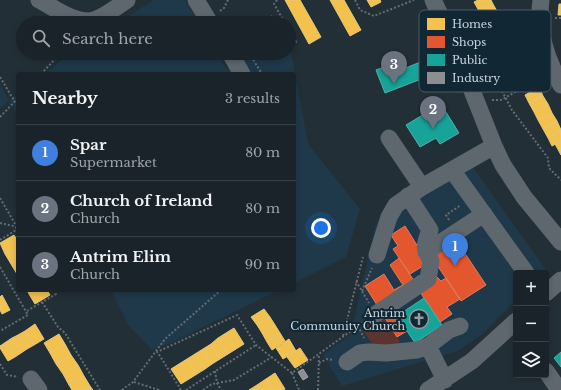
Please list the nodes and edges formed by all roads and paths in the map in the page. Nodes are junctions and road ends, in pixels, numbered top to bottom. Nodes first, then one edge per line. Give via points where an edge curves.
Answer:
1 (39, 0) edge
2 (126, 0) edge
3 (196, 0) edge
4 (276, 0) edge
5 (355, 0) edge
6 (414, 0) edge
7 (433, 0) edge
8 (438, 10) edge
9 (68, 16) edge
10 (102, 16) edge
11 (206, 16) edge
12 (281, 16) edge
13 (54, 60) edge
14 (234, 60) edge
15 (253, 60) edge
16 (551, 64) edge
17 (43, 72) edge
18 (241, 72) edge
19 (261, 72) edge
20 (0, 77) edge
21 (557, 78) edge
22 (473, 92) edge
23 (502, 92) edge
24 (521, 92) edge
25 (505, 98) junction
26 (15, 102) joint
27 (478, 105) junction
28 (0, 118) edge
29 (389, 138) dead end
30 (494, 146) junction
31 (452, 170) junction
32 (561, 180) edge
33 (415, 192) junction
34 (0, 198) edge
35 (472, 198) junction
36 (484, 214) junction
37 (0, 223) edge
38 (16, 226) edge
39 (16, 228) edge
40 (16, 230) edge
41 (456, 231) junction
42 (0, 240) edge
43 (561, 242) edge
44 (426, 252) junction
45 (370, 256) junction
46 (0, 267) edge
47 (524, 270) edge
48 (561, 280) edge
49 (356, 282) junction
50 (549, 290) edge
51 (362, 291) junction
52 (55, 292) edge
53 (219, 292) edge
54 (42, 302) junction
55 (26, 312) junction
56 (376, 314) junction
57 (513, 324) edge
58 (460, 326) dead end
59 (0, 331) edge
60 (342, 338) junction
61 (256, 345) junction
62 (428, 346) junction
63 (157, 352) junction
64 (319, 354) junction
65 (272, 357) junction
66 (327, 359) dead end
67 (347, 362) dead end
68 (319, 363) junction
69 (0, 364) edge
70 (215, 371) junction
71 (292, 373) junction
72 (549, 375) edge
73 (445, 380) junction
74 (133, 382) junction
75 (217, 383) junction
76 (35, 384) edge
77 (557, 386) dead end
78 (100, 390) edge
79 (122, 390) edge
80 (160, 390) edge
81 (181, 390) edge
82 (186, 390) edge
83 (203, 390) edge
84 (221, 390) edge
85 (299, 390) edge
86 (318, 390) edge
87 (428, 390) edge

1 - 9 street
2 - 10 street
3 - 11 street
4 - 12 path via 274,4
5 - 6 path via 360,10 374,16
7 - 8 street
13 - 17 path
14 - 18 street
15 - 19 path
16 - 21 street
20 - 26 path
22 - 27 street
23 - 25 path
24 - 25 path
25 - 27 path
25 - 32 path via 548,158 549,168
26 - 28 path
27 - 30 street
29 - 33 street
30 - 31 street
30 - 43 street via 521,192
31 - 33 street
31 - 35 street
33 - 44 street via 430,230 424,245
33 - 45 street via 392,210
34 - 38 path
35 - 36 street
35 - 41 path via 446,215
36 - 41 street
36 - 47 street
37 - 39 path
40 - 42 path
41 - 44 street
44 - 56 street via 431,261 428,279
45 - 49 path
45 - 51 path
46 - 55 path
48 - 50 street
49 - 51 path
49 - 60 path
51 - 56 path
52 - 54 path via 56,294
53 - 63 path via 165,339
54 - 55 path
54 - 78 path via 58,327 65,333
55 - 59 path via 28,314
56 - 60 path
57 - 73 street via 472,361
58 - 62 street via 449,330
60 - 64 path
61 - 63 path via 237,315
61 - 65 path
61 - 70 path
62 - 67 street via 417,350 360,353
62 - 73 street
63 - 74 path
63 - 81 path
64 - 68 path
64 - 71 path
65 - 71 path
65 - 75 path via 234,380
66 - 68 path
68 - 86 path
69 - 76 path via 7,375
70 - 75 path
70 - 82 path
71 - 85 path
72 - 77 street
73 - 87 street
74 - 79 path
74 - 80 path
75 - 83 path
75 - 84 path

